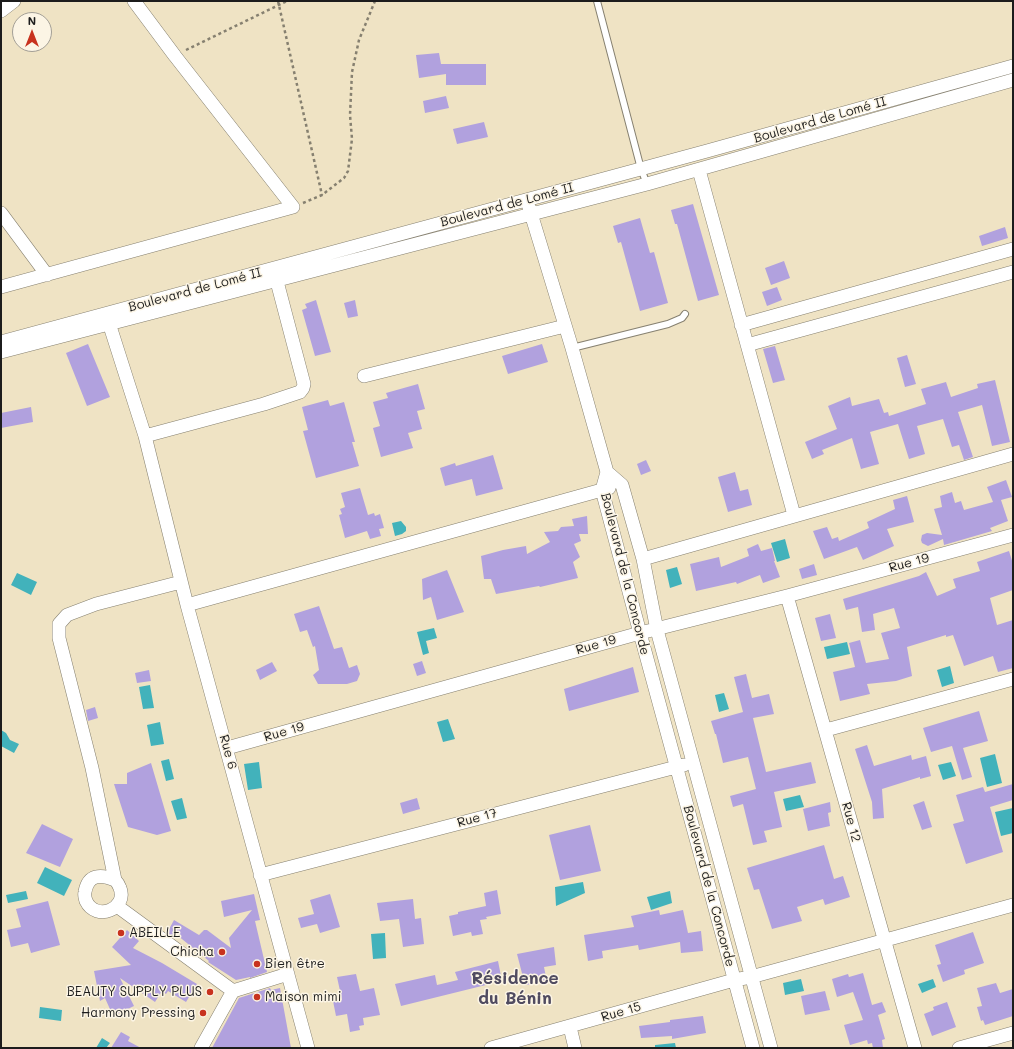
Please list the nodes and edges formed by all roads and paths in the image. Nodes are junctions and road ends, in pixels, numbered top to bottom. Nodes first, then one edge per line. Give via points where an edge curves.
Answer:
1 (14, 1) edge
2 (134, 1) edge
3 (278, 1) edge
4 (287, 1) edge
5 (375, 1) edge
6 (597, 1) edge
7 (279, 5) junction
8 (1, 11) edge
9 (175, 56) junction
10 (1013, 66) edge
11 (1013, 80) edge
12 (641, 169) junction
13 (699, 170) junction
14 (647, 184) junction
15 (322, 195) junction
16 (526, 200) junction
17 (293, 207) junction
18 (1, 213) edge
19 (531, 214) junction
20 (1013, 249) edge
21 (1013, 272) edge
22 (47, 275) junction
23 (275, 275) junction
24 (1, 287) edge
25 (685, 314) dead end
26 (109, 324) junction
27 (741, 325) junction
28 (564, 326) junction
29 (1, 342) edge
30 (746, 345) junction
31 (572, 348) junction
32 (1, 352) edge
33 (364, 376) dead end
34 (145, 436) junction
35 (1013, 454) edge
36 (607, 472) junction
37 (622, 485) junction
38 (602, 490) junction
39 (794, 515) junction
40 (1013, 535) edge
41 (643, 559) junction
42 (181, 582) junction
43 (788, 596) junction
44 (187, 605) junction
45 (657, 630) junction
46 (640, 633) junction
47 (1013, 679) edge
48 (826, 730) junction
49 (227, 748) junction
50 (693, 763) junction
51 (676, 766) junction
52 (260, 875) junction
53 (115, 880) junction
54 (117, 906) junction
55 (1013, 906) edge
56 (884, 941) junction
57 (288, 974) junction
58 (751, 977) junction
59 (734, 980) junction
60 (233, 991) junction
61 (570, 1027) junction
62 (1013, 1033) edge
63 (201, 1048) edge
64 (308, 1048) edge
65 (491, 1048) edge
66 (575, 1048) edge
67 (753, 1048) edge
68 (771, 1048) edge
69 (915, 1048) edge
70 (959, 1048) edge

1 - 8 street
2 - 9 street
3 - 7 path
4 - 7 path
5 - 15 path via 359,40 352,72 352,139 348,171 344,178
6 - 12 lane
7 - 9 path
7 - 15 path
9 - 17 street
10 - 12 street, Boulevard de Lomé II
11 - 13 street, Boulevard de Lomé II
12 - 14 lane
12 - 16 street, Boulevard de Lomé II
13 - 14 street, Boulevard de Lomé II
13 - 27 street
14 - 19 street, Boulevard de Lomé II
15 - 17 path
16 - 19 street
16 - 23 street, Boulevard de Lomé II
17 - 22 street
18 - 22 street
19 - 23 street, Boulevard de Lomé II
19 - 28 street
20 - 27 street
21 - 30 street
22 - 24 street
23 - 26 street, Boulevard de Lomé II
23 - 29 street, Boulevard de Lomé II
23 - 34 street via 304,384 300,392
25 - 31 lane via 668,324
26 - 32 street, Boulevard de Lomé II
26 - 34 street, Rue 6
27 - 30 street
28 - 31 street
28 - 33 street
30 - 39 street
31 - 36 street
34 - 42 street, Rue 6
35 - 39 street
36 - 37 street, Boulevard de la Concorde
36 - 38 street, Boulevard de la Concorde
37 - 38 street
37 - 41 street, Boulevard de la Concorde
38 - 44 street
38 - 46 street, Boulevard de la Concorde
39 - 41 street
40 - 43 street, Rue 19
41 - 45 street, Boulevard de la Concorde
42 - 44 street, Rue 6
42 - 53 street via 88,607 67,615 59,624 59,638 92,768
43 - 45 street, Rue 19
43 - 48 street, Rue 12
44 - 49 street, Rue 6
45 - 46 street, Rue 19
45 - 50 street, Boulevard de la Concorde
46 - 49 street, Rue 19
46 - 51 street, Boulevard de la Concorde
47 - 48 street
48 - 56 street, Rue 12
49 - 52 street, Rue 6
50 - 51 street, Rue 17
50 - 58 street, Boulevard de la Concorde
51 - 52 street, Rue 17
51 - 59 street, Boulevard de la Concorde
52 - 57 street, Rue 6
53 - 54 street via 120,888 121,897
53 - 54 street via 105,875 94,877 86,885 84,896 89,906 98,912 108,912
54 - 60 street
55 - 56 street, Rue 15
56 - 58 street, Rue 15
56 - 69 street, Rue 12
57 - 60 street
57 - 64 street, Rue 6
58 - 59 street, Rue 15
58 - 68 street, Boulevard de la Concorde
59 - 61 street, Rue 15
59 - 67 street, Boulevard de la Concorde
60 - 63 street
61 - 65 street, Rue 15
61 - 66 street
62 - 70 street

